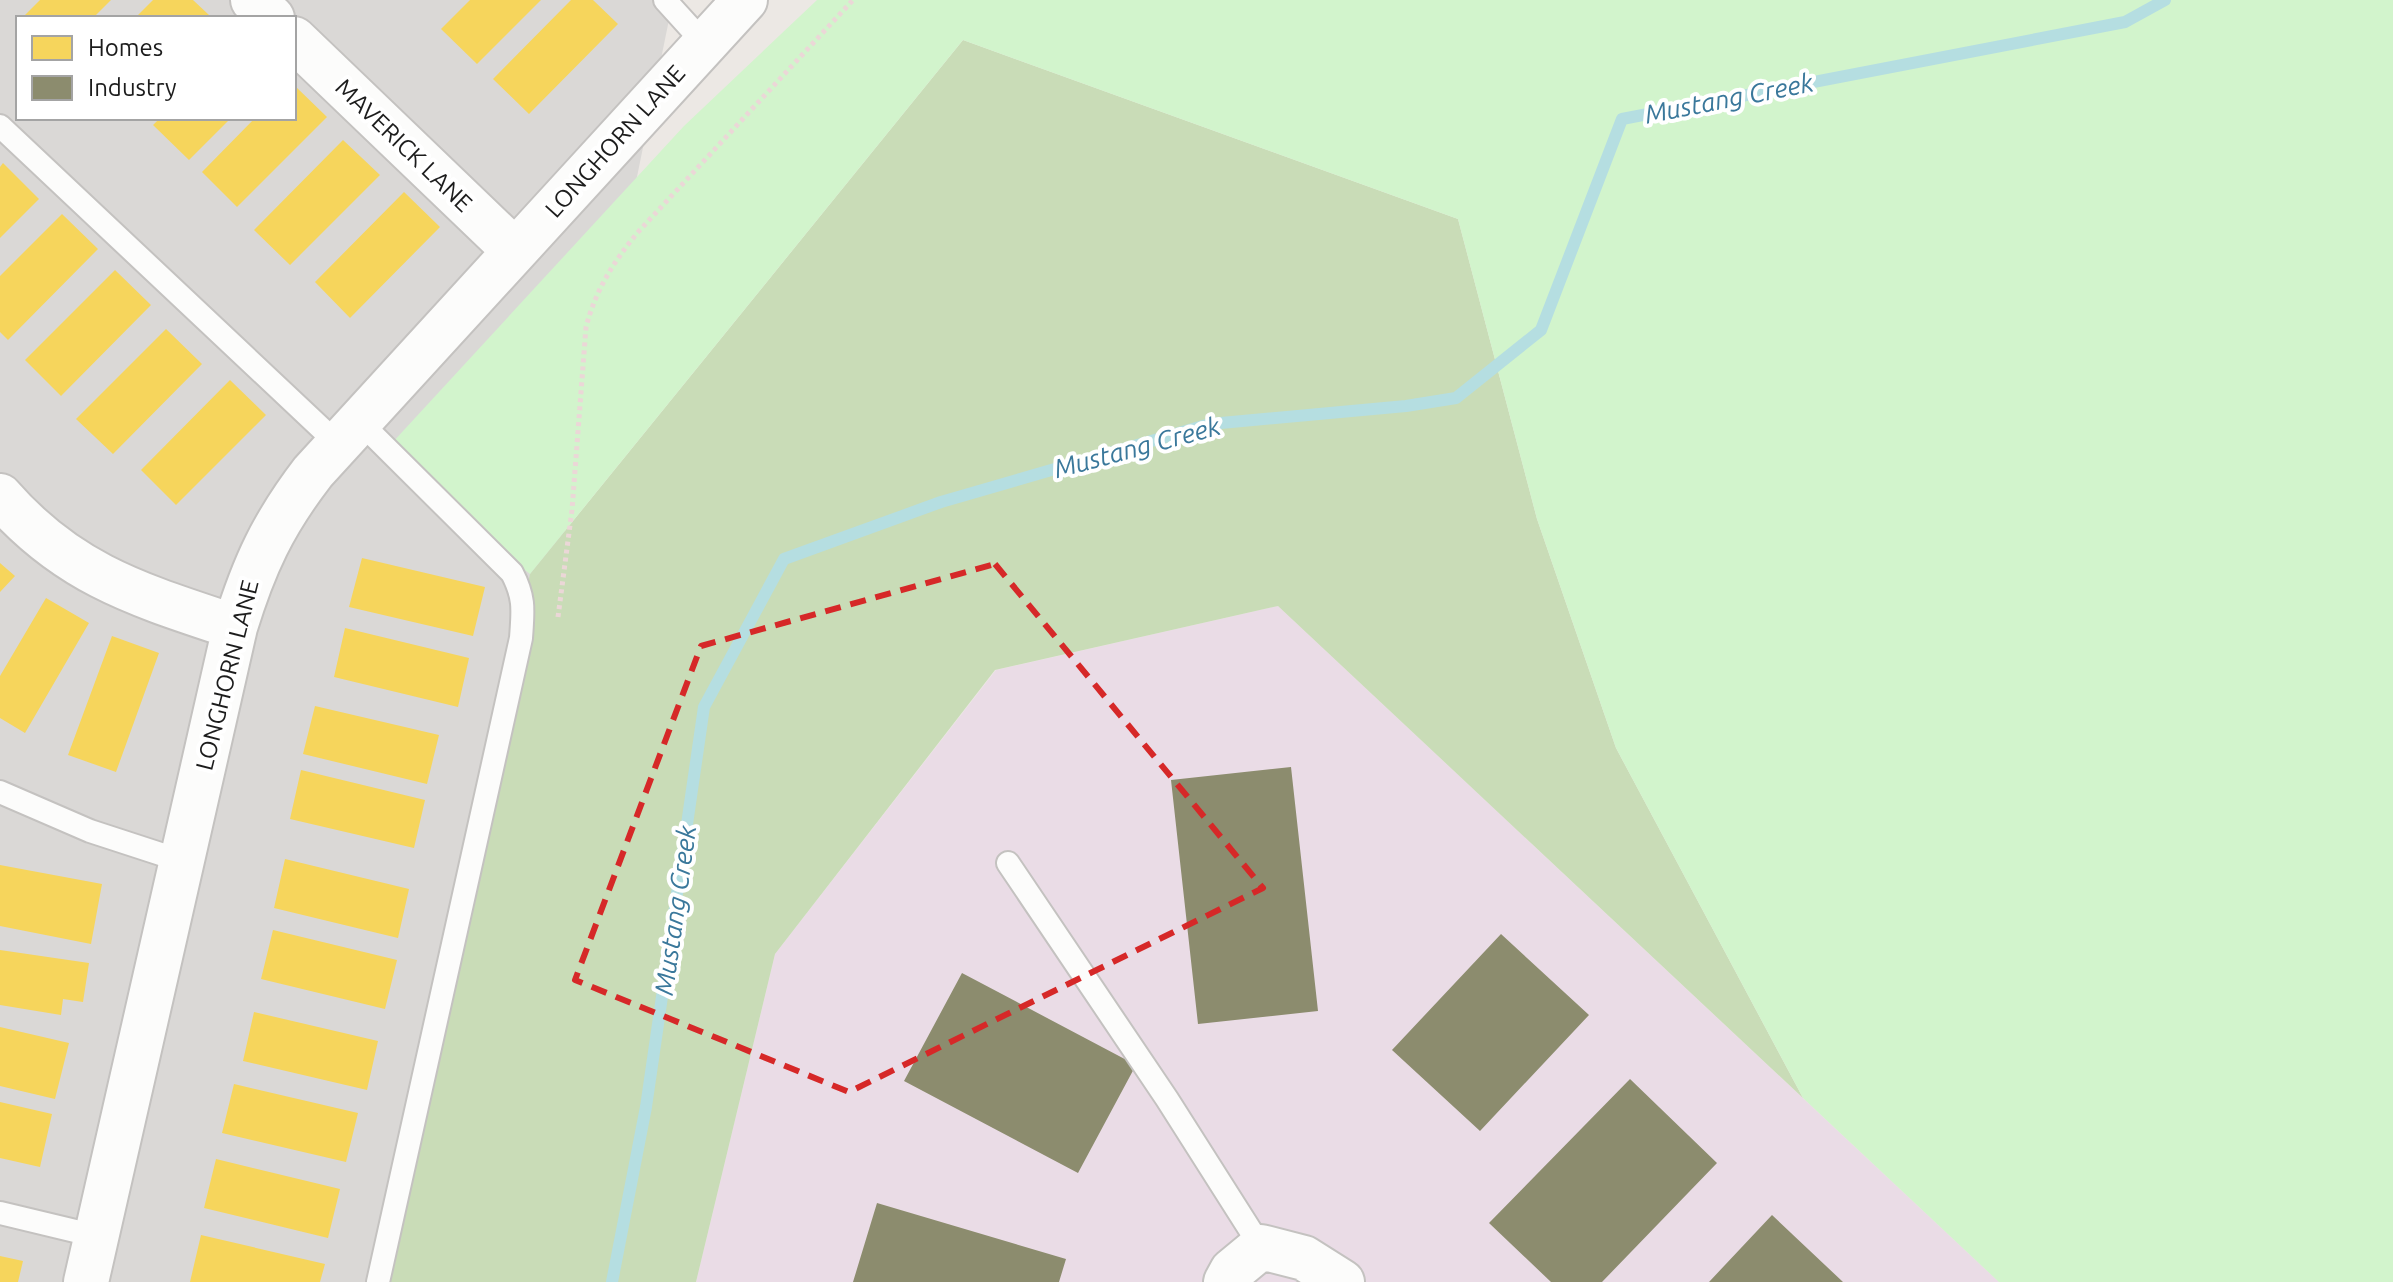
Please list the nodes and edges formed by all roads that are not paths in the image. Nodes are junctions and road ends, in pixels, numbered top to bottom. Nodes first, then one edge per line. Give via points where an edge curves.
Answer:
1 (253, 0) edge
2 (665, 0) edge
3 (745, 0) edge
4 (270, 16) edge
5 (296, 41) edge
6 (704, 43) junction
7 (0, 126) edge
8 (515, 251) junction
9 (349, 434) junction
10 (0, 496) edge
11 (235, 627) junction
12 (0, 792) edge
13 (182, 861) junction
14 (1008, 863) dead end
15 (0, 1213) edge
16 (96, 1236) junction
17 (1261, 1247) junction
18 (86, 1282) edge
19 (378, 1282) edge
20 (1226, 1282) edge
21 (1342, 1282) edge

1 - 4 street
2 - 6 lane
3 - 6 street, LONGHORN LANE
5 - 8 street, MAVERICK LANE
6 - 8 street, LONGHORN LANE
7 - 9 lane
8 - 9 street, LONGHORN LANE
9 - 11 street, LONGHORN LANE via 295,495 264,545
9 - 19 lane via 512,573 523,593 521,638
10 - 11 street via 71,561 134,593
11 - 13 street, LONGHORN LANE
12 - 13 lane via 90,831
13 - 16 street, LONGHORN LANE
14 - 17 lane
15 - 16 lane
16 - 18 street, LONGHORN LANE
17 - 20 street
17 - 21 street via 1304,1258

